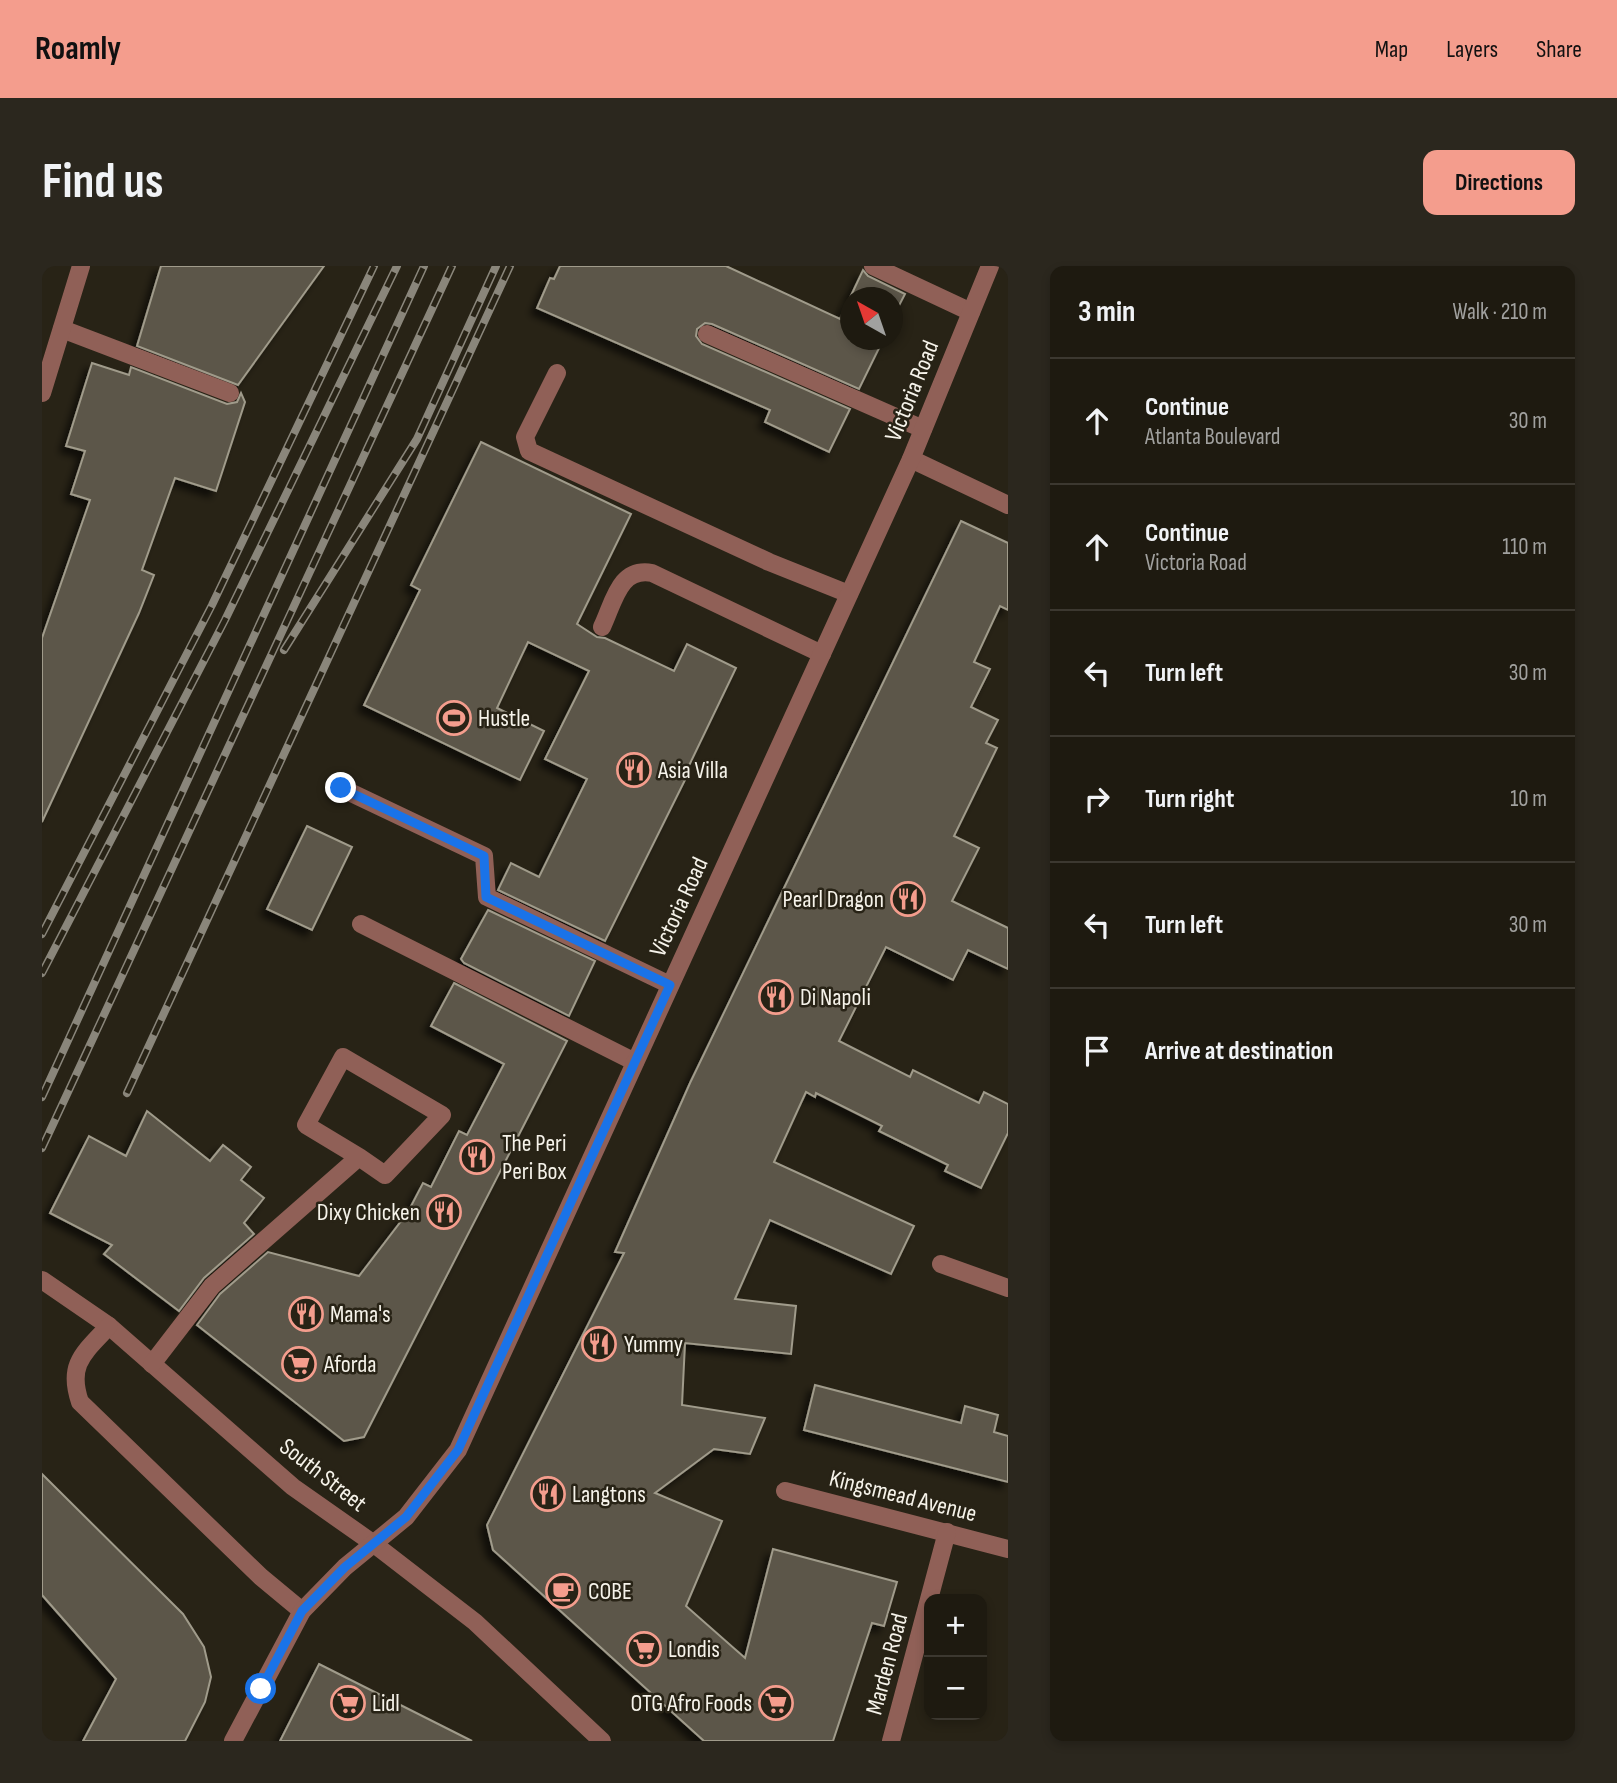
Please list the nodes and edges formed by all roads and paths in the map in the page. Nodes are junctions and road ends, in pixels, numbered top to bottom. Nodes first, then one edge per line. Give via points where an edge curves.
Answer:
1 (81, 266) edge
2 (873, 266) edge
3 (990, 266) edge
4 (971, 312) junction
5 (62, 329) junction
6 (708, 334) dead end
7 (556, 373) dead end
8 (42, 393) edge
9 (230, 393) dead end
10 (923, 429) junction
11 (911, 459) junction
12 (1008, 505) edge
13 (849, 594) junction
14 (602, 627) dead end
15 (822, 654) junction
16 (341, 788) dead end
17 (362, 924) dead end
18 (670, 985) junction
19 (635, 1062) junction
20 (359, 1157) junction
21 (941, 1264) dead end
22 (42, 1280) edge
23 (1008, 1288) edge
24 (109, 1326) junction
25 (152, 1364) junction
26 (785, 1491) dead end
27 (947, 1532) junction
28 (374, 1544) junction
29 (1008, 1549) edge
30 (302, 1611) junction
31 (233, 1741) edge
32 (602, 1741) edge
33 (891, 1741) edge

1 - 5 street
2 - 4 street
3 - 4 street, Victoria Road
4 - 10 street, Victoria Road
5 - 8 street
5 - 9 street
6 - 10 street
7 - 13 street via 525,438 529,451
10 - 11 street, Victoria Road
11 - 12 street
11 - 13 street, Victoria Road
13 - 15 street, Victoria Road
14 - 15 street via 626,577 638,570
15 - 18 street, Victoria Road
16 - 18 street via 484,856 486,897
17 - 19 street
18 - 19 street, Victoria Road
19 - 28 street, Victoria Road via 458,1450 406,1517
20 - 20 street via 306,1125 343,1057 442,1115 385,1175
20 - 25 street via 212,1286
21 - 23 street
22 - 24 street, South Street
24 - 25 street, South Street
24 - 30 street via 75,1370 73,1382 80,1402
25 - 28 street, South Street via 293,1487
26 - 27 street, Kingsmead Avenue
27 - 29 street, Kingsmead Avenue
27 - 33 street, Marden Road
28 - 30 street, Victoria Road
28 - 32 street, South Street via 475,1622
30 - 31 street, Victoria Road

